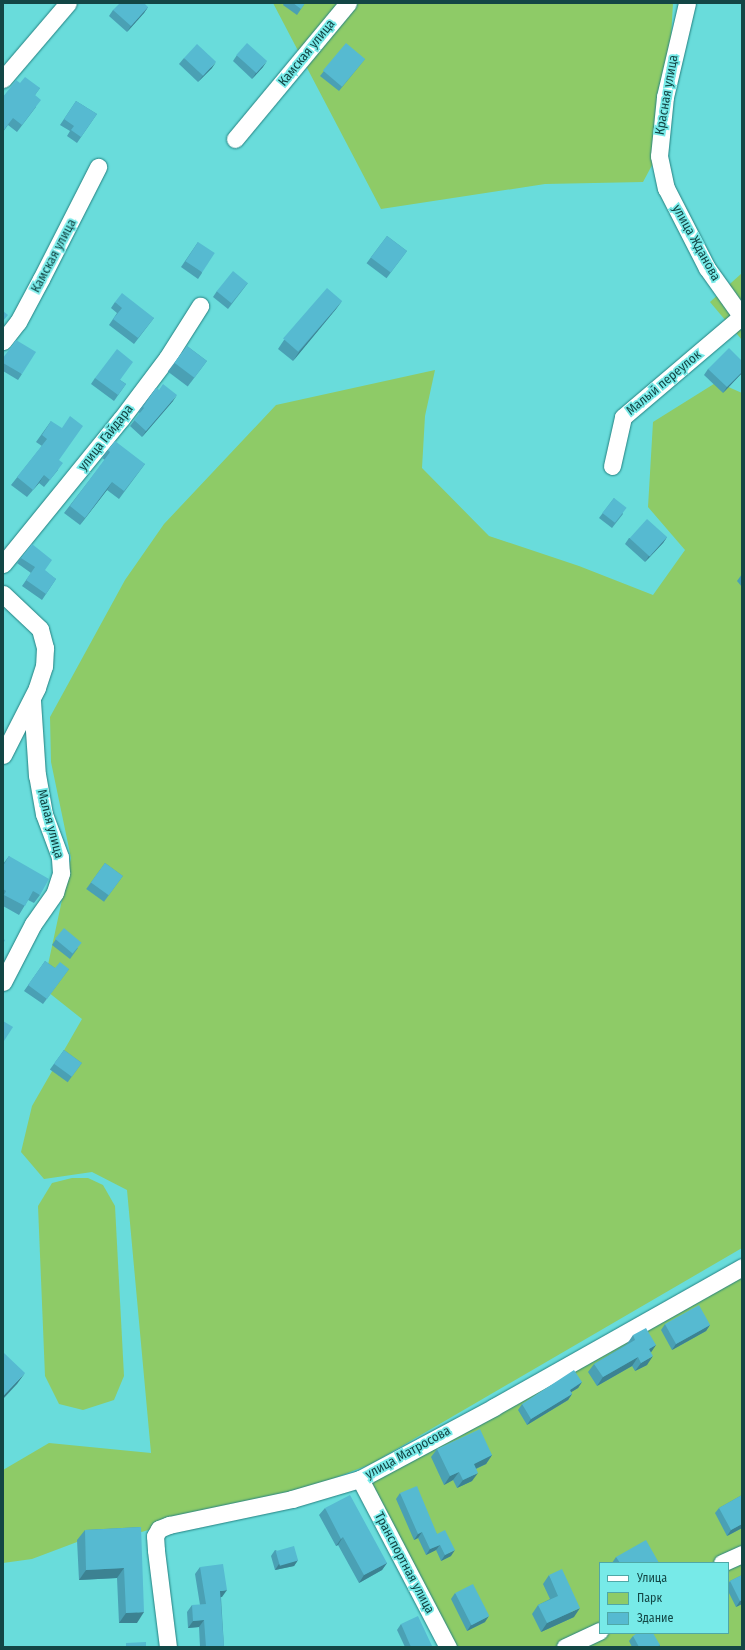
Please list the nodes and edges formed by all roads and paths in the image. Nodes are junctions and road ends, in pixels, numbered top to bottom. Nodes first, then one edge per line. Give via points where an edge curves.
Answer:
1 (68, 3) edge
2 (348, 3) edge
3 (687, 3) edge
4 (3, 79) edge
5 (235, 139) dead end
6 (98, 167) dead end
7 (666, 188) joint
8 (200, 306) dead end
9 (742, 316) edge
10 (3, 341) edge
11 (612, 466) dead end
12 (3, 564) edge
13 (3, 594) edge
14 (32, 700) junction
15 (3, 755) edge
16 (3, 982) edge
17 (742, 1267) edge
18 (360, 1479) junction
19 (742, 1554) edge
20 (724, 1562) edge
21 (599, 1631) edge
22 (168, 1647) edge
23 (448, 1647) edge
24 (566, 1647) edge

1 - 4 street
2 - 5 street, Камская улица
3 - 7 street, Красная улица via 661,118 659,156
6 - 10 street, Камская улица via 18,322
7 - 9 street, улица Жданова via 707,268
8 - 12 street, улица Гайдара via 167,358 121,419
9 - 11 street, Малый переулок via 623,417
13 - 14 street via 40,629 45,648 44,666
14 - 15 street
14 - 16 street, Малая улица via 37,776 44,814 60,856 61,873 55,892 33,924
17 - 18 street, улица Матросова via 494,1407
18 - 22 street, улица Матросова via 292,1499 159,1529 155,1536 156,1550
18 - 23 street, Транспортная улица
19 - 20 street
21 - 24 street

